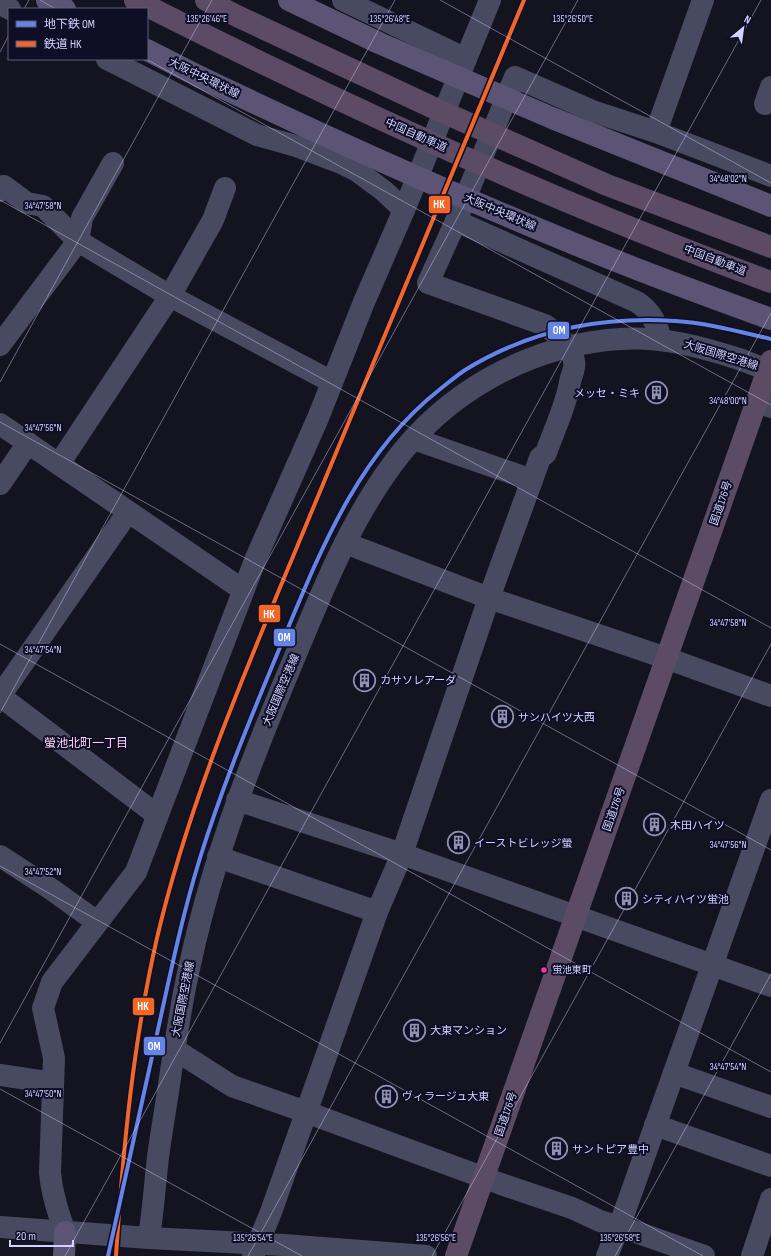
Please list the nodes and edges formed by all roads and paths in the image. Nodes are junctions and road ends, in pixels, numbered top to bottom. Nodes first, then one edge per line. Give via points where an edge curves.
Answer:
1 (47, 0) edge
2 (136, 0) edge
3 (206, 0) edge
4 (289, 0) edge
5 (343, 0) edge
6 (490, 0) edge
7 (703, 0) edge
8 (63, 8) edge
9 (148, 51) edge
10 (466, 59) junction
11 (109, 60) edge
12 (656, 132) junction
13 (113, 163) dead end
14 (771, 176) edge
15 (225, 188) dead end
16 (0, 191) edge
17 (771, 206) edge
18 (404, 210) junction
19 (456, 221) junction
20 (78, 241) junction
21 (771, 247) edge
22 (771, 282) edge
23 (170, 296) junction
24 (771, 320) edge
25 (661, 340) junction
26 (0, 345) edge
27 (568, 347) junction
28 (770, 368) edge
29 (332, 382) junction
30 (764, 404) edge
31 (0, 424) edge
32 (414, 439) junction
33 (28, 443) junction
34 (59, 464) junction
35 (532, 480) junction
36 (0, 484) edge
37 (128, 512) junction
38 (345, 543) junction
39 (243, 590) junction
40 (489, 598) junction
41 (666, 658) junction
42 (771, 696) edge
43 (237, 800) junction
44 (771, 800) edge
45 (157, 815) junction
46 (763, 846) edge
47 (402, 854) junction
48 (0, 856) edge
49 (218, 857) junction
50 (377, 912) junction
51 (576, 916) junction
52 (97, 922) junction
53 (713, 964) junction
54 (771, 986) edge
55 (174, 1048) junction
56 (674, 1073) junction
57 (0, 1074) edge
58 (53, 1083) junction
59 (771, 1107) edge
60 (306, 1112) junction
61 (655, 1125) junction
62 (771, 1166) edge
63 (484, 1178) junction
64 (771, 1200) edge
65 (618, 1226) junction
66 (0, 1227) edge
67 (65, 1232) junction
68 (149, 1238) junction
69 (256, 1250) edge
70 (64, 1256) edge
71 (426, 1256) edge
72 (456, 1256) edge
73 (607, 1256) edge
74 (704, 1256) edge
75 (752, 1256) edge

1 - 8 main road
2 - 22 highway, 中国自動車道, bridge via 226,46 426,140 604,217
3 - 21 highway, bridge via 436,109 607,185
4 - 17 main road, bridge via 379,43 552,118
5 - 10 street
6 - 10 street
7 - 12 street
9 - 24 main road, 大阪中央環状線, bridge via 329,138 429,182 614,260
10 - 18 street
11 - 18 street via 258,135 296,146 357,171
12 - 14 street
12 - 19 street via 595,112 515,78
13 - 20 street via 82,218
15 - 23 street via 213,220
16 - 20 street via 4,186 26,203 43,206
18 - 29 street
19 - 25 street via 643,306 653,318
19 - 27 street via 428,283 541,323 556,333
20 - 23 street
20 - 26 street
23 - 29 street
23 - 34 street
25 - 27 street, 大阪国際空港線 via 619,338
25 - 28 street, 大阪国際空港線 via 698,347
27 - 32 street, 大阪国際空港線 via 511,366 469,390 448,406
27 - 35 street via 575,365 570,388 546,453 540,458
28 - 30 highway, 国道176号
29 - 39 street
30 - 41 highway, 国道176号
31 - 33 street
32 - 35 street
32 - 38 street, 大阪国際空港線 via 381,481
33 - 34 street
33 - 36 street
34 - 37 street
35 - 40 street
37 - 39 street
37 - 45 street via 0,696
38 - 40 street
38 - 43 street, 大阪国際空港線 via 292,662
39 - 45 street
40 - 41 street
40 - 47 street
41 - 42 street
41 - 51 highway, 国道176号
43 - 47 street
43 - 49 street, 大阪国際空港線
44 - 46 street
45 - 52 street via 136,872
46 - 53 street
47 - 50 street
47 - 51 street
48 - 52 street
49 - 50 street
49 - 55 street, 大阪国際空港線 via 190,960
50 - 60 street
51 - 53 street
51 - 63 highway, 国道176号
52 - 58 street via 52,982 43,1008 54,1058
53 - 54 street
53 - 56 street
55 - 60 street via 232,1086
55 - 68 street, 大阪国際空港線
56 - 59 street
56 - 61 street
57 - 58 street
58 - 67 street via 51,1188
60 - 63 street
60 - 69 street
61 - 62 street
61 - 65 street
63 - 65 street
63 - 72 highway, 国道176号
64 - 75 street
65 - 73 street
65 - 74 street
66 - 67 street
67 - 68 street
67 - 70 main road
68 - 69 street
69 - 71 street

